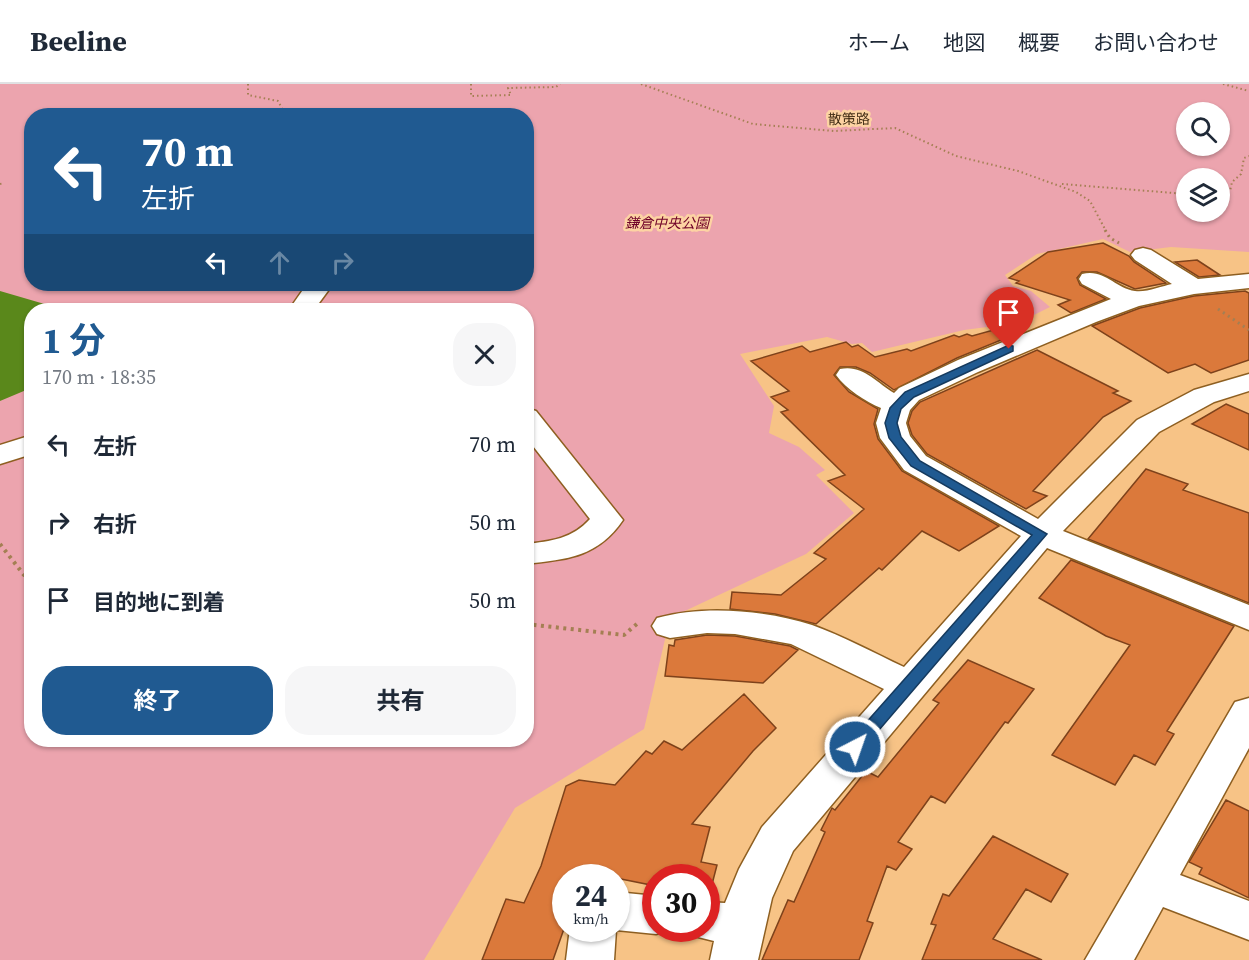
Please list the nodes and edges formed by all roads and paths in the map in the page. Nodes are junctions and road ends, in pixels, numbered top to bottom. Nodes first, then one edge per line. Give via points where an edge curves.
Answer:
1 (248, 84) edge
2 (471, 84) edge
3 (560, 84) edge
4 (641, 84) edge
5 (1223, 84) edge
6 (1249, 91) edge
7 (282, 108) edge
8 (1249, 156) edge
9 (1056, 183) junction
10 (1230, 191) edge
11 (1176, 193) edge
12 (1143, 255) joint
13 (1091, 279) dead end
14 (1249, 281) edge
15 (1194, 287) junction
16 (1132, 300) junction
17 (850, 375) dead end
18 (1249, 382) edge
19 (899, 405) junction
20 (534, 427) edge
21 (24, 447) edge
22 (0, 455) edge
23 (1041, 534) junction
24 (0, 544) edge
25 (534, 553) edge
26 (24, 575) edge
27 (1249, 618) edge
28 (534, 625) edge
29 (670, 626) dead end
30 (624, 635) dead end
31 (908, 686) junction
32 (1249, 712) edge
33 (1154, 884) junction
34 (1249, 921) edge
35 (726, 935) edge
36 (592, 942) edge
37 (590, 960) edge
38 (1109, 960) edge

1 - 7 path via 248,95 278,101
2 - 3 path via 471,96 511,95 508,88
4 - 9 path, 散策路 via 753,124 834,131 898,129 921,136 956,156
5 - 6 path
8 - 10 path via 1244,158 1241,174 1232,182
9 - 11 path
9 - 12 path via 1090,201 1110,238
12 - 15 street
13 - 16 street
14 - 15 street
15 - 16 street
16 - 19 street via 968,366 909,394
17 - 19 street
18 - 23 street via 1204,396 1148,426
19 - 23 street via 891,423 895,438 915,463
20 - 25 street via 607,520 577,547
21 - 22 street
23 - 27 street
23 - 31 street
24 - 26 path
28 - 30 path
29 - 31 street via 735,622 800,634
31 - 35 street via 777,839
32 - 33 street
33 - 34 street
33 - 38 street
36 - 37 street

